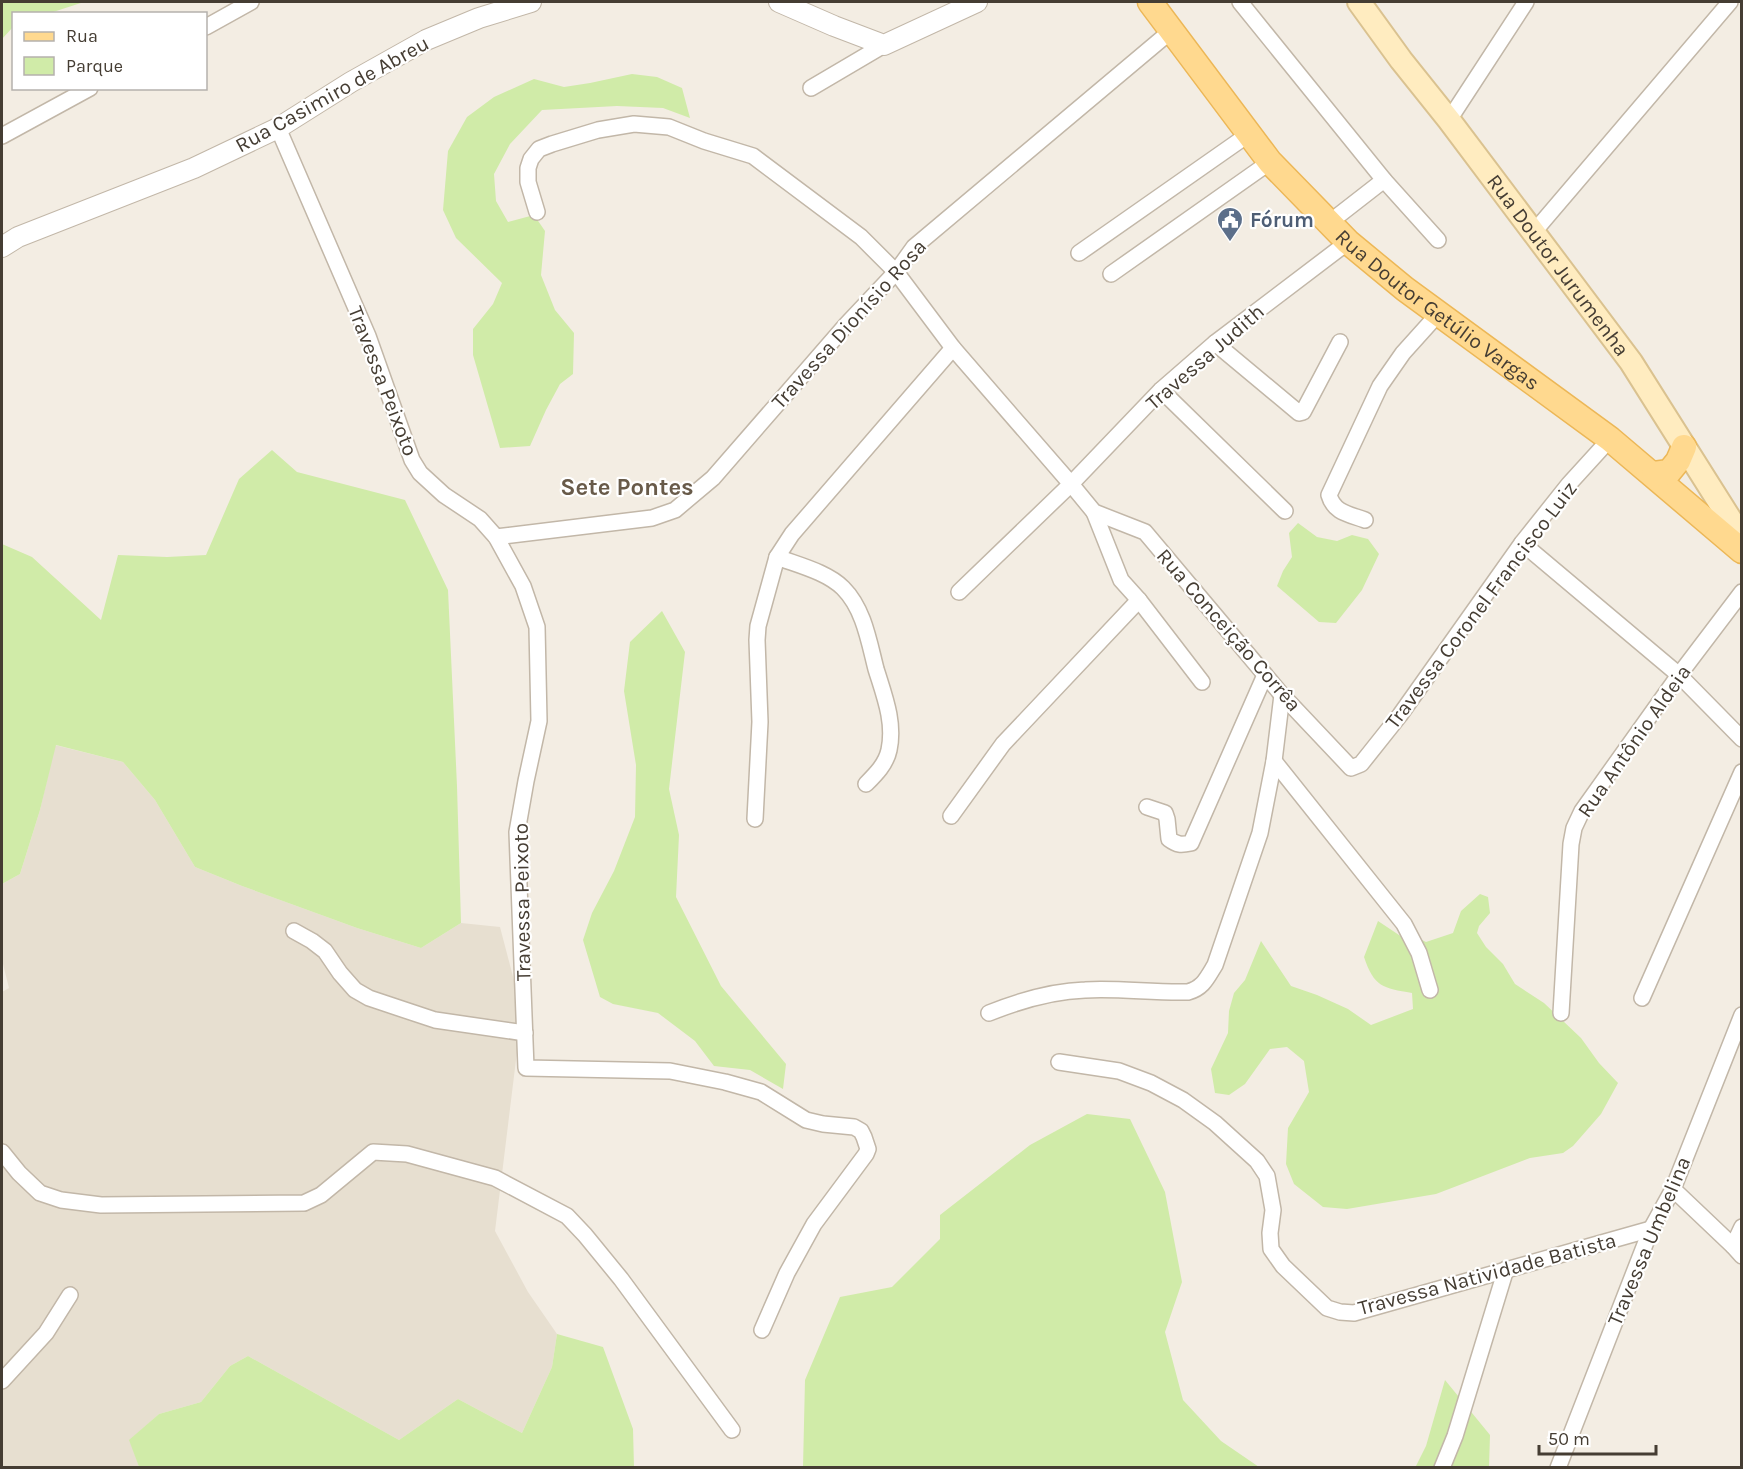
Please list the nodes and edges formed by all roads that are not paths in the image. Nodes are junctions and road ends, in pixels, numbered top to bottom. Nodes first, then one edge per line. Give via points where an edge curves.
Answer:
1 (251, 2) edge
2 (531, 2) edge
3 (779, 2) edge
4 (977, 2) edge
5 (1150, 2) edge
6 (1240, 2) edge
7 (1526, 2) edge
8 (1730, 2) edge
9 (1364, 4) edge
10 (207, 26) edge
11 (1171, 31) junction
12 (884, 45) junction
13 (811, 88) dead end
14 (86, 90) edge
15 (1449, 120) junction
16 (278, 128) junction
17 (1249, 134) junction
18 (2, 136) edge
19 (1270, 162) junction
20 (1384, 180) junction
21 (537, 212) dead end
22 (1330, 222) junction
23 (1533, 233) junction
24 (1438, 240) dead end
25 (1348, 242) junction
26 (2, 247) edge
27 (1079, 253) dead end
28 (896, 272) junction
29 (1111, 274) dead end
30 (1439, 314) junction
31 (1340, 342) dead end
32 (1215, 343) junction
33 (953, 348) junction
34 (1161, 390) junction
35 (1610, 439) junction
36 (1684, 447) junction
37 (1654, 474) junction
38 (1071, 484) junction
39 (1286, 511) dead end
40 (1094, 512) junction
41 (1365, 520) dead end
42 (496, 537) junction
43 (1741, 540) edge
44 (1522, 543) junction
45 (777, 556) junction
46 (959, 592) dead end
47 (1742, 592) edge
48 (1139, 600) junction
49 (1266, 675) junction
50 (1679, 675) junction
51 (1202, 682) dead end
52 (1282, 695) junction
53 (1742, 739) edge
54 (1274, 761) junction
55 (1351, 768) joint
56 (1742, 772) edge
57 (866, 784) dead end
58 (1147, 807) dead end
59 (951, 816) dead end
60 (755, 819) dead end
61 (294, 931) dead end
62 (1430, 990) dead end
63 (1642, 998) dead end
64 (989, 1013) dead end
65 (1561, 1013) dead end
66 (1742, 1015) edge
67 (525, 1033) junction
68 (1059, 1062) dead end
69 (2, 1152) edge
70 (1673, 1190) junction
71 (1742, 1227) edge
72 (1651, 1228) junction
73 (1737, 1251) edge
74 (1506, 1269) junction
75 (70, 1295) dead end
76 (762, 1330) dead end
77 (2, 1381) edge
78 (732, 1430) dead end
79 (1442, 1467) edge
80 (1558, 1467) edge

1 - 10 street
2 - 16 street, Rua Casimiro de Abreu via 426,40
3 - 12 street
4 - 12 street
5 - 11 main road, Rua Doutor Getúlio Vargas
6 - 20 street
7 - 15 street
8 - 23 street
9 - 15 main road, Rua Doutor Jurumenha via 1401,60
11 - 17 main road, Rua Doutor Getúlio Vargas
11 - 28 street, Travessa Dionísio Rosa via 914,247
12 - 13 street
14 - 18 street
15 - 23 main road, Rua Doutor Jurumenha
16 - 26 street, Rua Casimiro de Abreu via 194,168 28,233
16 - 42 street, Travessa Peixoto via 368,336 412,460 420,473 480,519
17 - 19 main road, Rua Doutor Getúlio Vargas
17 - 27 street
19 - 22 main road, Rua Doutor Getúlio Vargas
19 - 29 street
20 - 22 street
20 - 24 street
21 - 28 street, Rua Conceição Corrêa via 528,168 539,149 625,125 669,127 753,156 861,237
22 - 25 main road, Rua Doutor Getúlio Vargas
23 - 36 main road, Rua Doutor Jurumenha via 1632,362
25 - 30 main road, Rua Doutor Getúlio Vargas
25 - 32 street, Travessa Judith
28 - 33 street, Rua Conceição Corrêa
28 - 42 street, Travessa Dionísio Rosa via 713,478 675,510 652,518
30 - 35 main road, Rua Doutor Getúlio Vargas
30 - 41 street via 1403,353 1380,386 1329,495 1336,509
31 - 32 street via 1299,413
32 - 34 street, Travessa Judith
33 - 38 street, Rua Conceição Corrêa
33 - 45 street
34 - 38 street, Travessa Judith
34 - 39 street
35 - 37 main road, Rua Doutor Getúlio Vargas
35 - 44 street, Travessa Coronel Francisco Luiz
36 - 37 main road via 1670,472
36 - 43 main road, Rua Doutor Jurumenha
37 - 43 main road, Rua Doutor Getúlio Vargas
38 - 40 street, Rua Conceição Corrêa
38 - 46 street, Travessa Judith
40 - 48 street, Rua Conceição Corrêa via 1121,580
40 - 49 street, Rua Conceição Corrêa via 1144,532
42 - 67 street, Travessa Peixoto via 523,586 537,627 539,721 518,832
44 - 50 street
44 - 55 street, Travessa Coronel Francisco Luiz via 1400,715 1361,764
45 - 57 street via 822,574 842,587 863,622 887,703 890,728 886,760
45 - 60 street via 758,626 760,722
47 - 50 street, Rua Antônio Aldeia
48 - 51 street, Rua Conceição Corrêa
48 - 59 street via 1003,744
49 - 52 street, Rua Conceição Corrêa
49 - 58 street via 1191,843 1182,845 1169,839 1165,813
50 - 53 street
50 - 65 street, Rua Antônio Aldeia via 1582,811 1574,828
52 - 54 street
52 - 55 street, Rua Conceição Corrêa
54 - 62 street via 1404,924 1419,953
54 - 64 street via 1260,833 1215,965 1205,982 1188,992 1082,990 1015,1002
56 - 63 street
61 - 67 street via 325,951 355,990 369,998 435,1020
66 - 70 street, Travessa Umbelina
67 - 76 street, Travessa Peixoto via 526,1068 670,1071 761,1092 806,1120 861,1131 868,1149 866,1154 814,1224
68 - 74 street, Travessa Natividade Batista via 1119,1071 1151,1083 1215,1123 1257,1161 1267,1176 1272,1197 1271,1249 1327,1308 1354,1313
69 - 78 street via 40,1193 101,1205 304,1203 321,1195 373,1152 407,1154 495,1178 567,1216 585,1235
70 - 72 street, Travessa Umbelina
70 - 73 street
71 - 73 street
72 - 74 street, Travessa Natividade Batista
72 - 80 street, Travessa Umbelina
74 - 79 street
75 - 77 street via 46,1333

